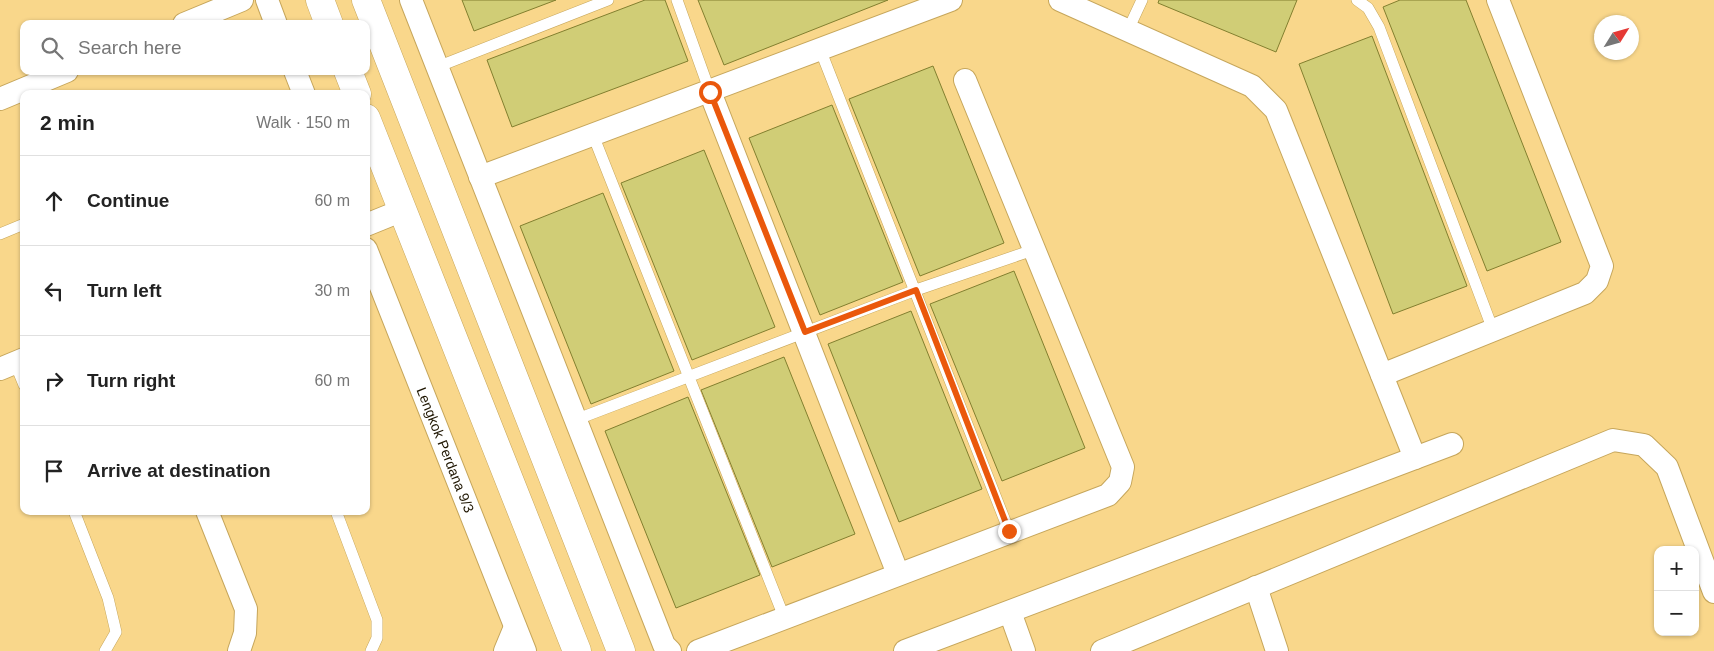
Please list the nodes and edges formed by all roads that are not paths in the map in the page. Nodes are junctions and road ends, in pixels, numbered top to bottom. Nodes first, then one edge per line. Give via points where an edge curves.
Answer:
1 (242, 0) edge
2 (267, 0) edge
3 (320, 0) edge
4 (366, 0) edge
5 (411, 0) edge
6 (608, 0) edge
7 (677, 0) edge
8 (951, 0) edge
9 (1060, 0) edge
10 (1142, 0) edge
11 (1357, 0) edge
12 (1498, 0) edge
13 (194, 20) edge
14 (274, 20) edge
15 (328, 20) edge
16 (1128, 30) junction
17 (820, 49) junction
18 (437, 67) junction
19 (55, 75) edge
20 (297, 75) edge
21 (350, 75) edge
22 (965, 80) dead end
23 (302, 90) edge
24 (355, 90) edge
25 (2, 92) edge
26 (710, 92) junction
27 (370, 128) edge
28 (593, 135) junction
29 (480, 177) junction
30 (403, 210) junction
31 (370, 223) edge
32 (20, 226) edge
33 (0, 234) edge
34 (1034, 250) junction
35 (370, 259) edge
36 (916, 290) junction
37 (1493, 330) junction
38 (805, 332) junction
39 (13, 364) edge
40 (1382, 375) junction
41 (20, 377) edge
42 (690, 377) junction
43 (575, 420) junction
44 (1452, 444) dead end
45 (1415, 458) junction
46 (76, 515) edge
47 (209, 515) edge
48 (338, 515) edge
49 (1009, 531) junction
50 (898, 574) junction
51 (1256, 587) junction
52 (1714, 592) edge
53 (1010, 612) junction
54 (784, 617) junction
55 (515, 627) junction
56 (919, 648) edge
57 (105, 651) edge
58 (239, 651) edge
59 (371, 651) edge
60 (505, 651) edge
61 (525, 651) edge
62 (577, 651) edge
63 (621, 651) edge
64 (670, 651) edge
65 (698, 651) edge
66 (905, 651) edge
67 (1024, 651) edge
68 (1102, 651) edge
69 (1277, 651) edge

1 - 13 street
2 - 14 street
3 - 15 street
4 - 63 street
5 - 18 street
6 - 18 lane
7 - 26 lane
8 - 17 street
9 - 16 street
10 - 16 lane
11 - 37 lane via 1368,8 1379,27
12 - 37 street via 1602,266 1597,281 1585,293
16 - 40 street via 1252,86 1276,110
17 - 26 street
17 - 36 lane
18 - 29 street
19 - 25 street
20 - 23 street
21 - 24 street
22 - 34 street
26 - 28 street
26 - 38 street
27 - 30 street
28 - 29 street
28 - 42 lane
29 - 43 street
30 - 31 street
30 - 62 street
32 - 33 lane
34 - 36 lane
34 - 49 street via 1123,467 1120,482 1108,495
35 - 55 street, Lengkok Perdana 9/3
36 - 38 lane
36 - 49 lane
37 - 40 street
38 - 42 lane
38 - 50 street
39 - 41 lane
40 - 45 street
42 - 43 lane
42 - 54 lane
43 - 64 street via 664,646
44 - 45 street
45 - 53 street
46 - 57 lane via 110,606 116,632
47 - 58 street via 246,609 245,632
48 - 59 lane via 377,620 377,638
49 - 50 street
50 - 54 street
51 - 52 street via 1613,440 1644,445 1667,466
51 - 68 street
51 - 69 street
53 - 56 street
53 - 67 street
54 - 65 street
55 - 60 street
55 - 61 street, Lengkok Perdana 9/3
56 - 66 street

